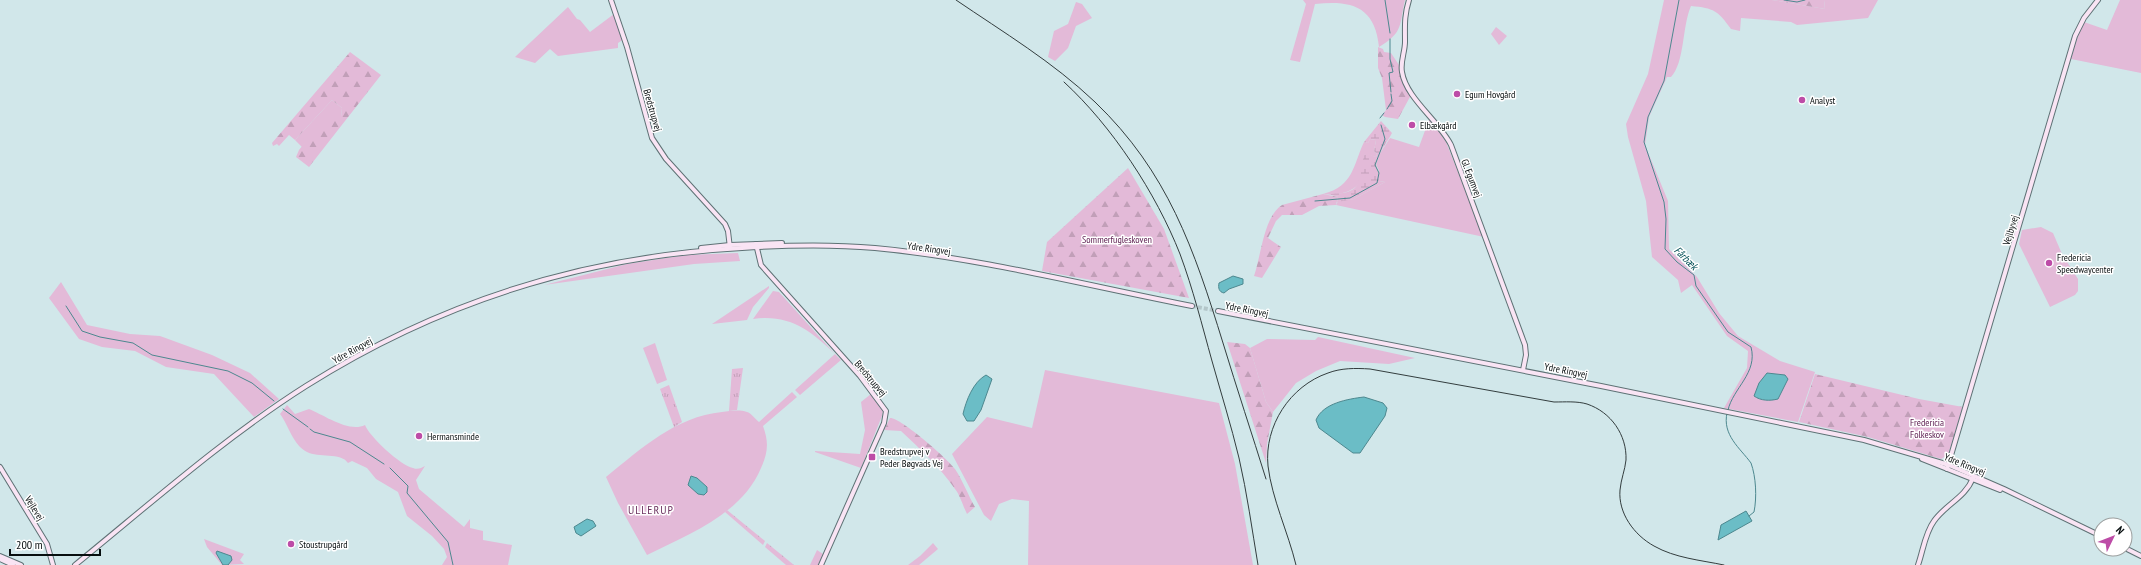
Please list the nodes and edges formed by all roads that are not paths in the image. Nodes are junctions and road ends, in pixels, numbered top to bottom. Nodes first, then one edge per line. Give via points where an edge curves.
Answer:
1 (611, 0) edge
2 (1409, 0) edge
3 (2098, 0) edge
4 (756, 245) junction
5 (730, 247) junction
6 (1192, 306) tunnel mouth
7 (1218, 311) tunnel mouth
8 (1523, 370) junction
9 (0, 467) edge
10 (1948, 467) junction
11 (1974, 478) junction
12 (2093, 532) edge
13 (0, 556) edge
14 (0, 559) edge
15 (13, 565) edge
16 (21, 565) edge
17 (52, 565) edge
18 (76, 565) edge
19 (821, 565) edge
20 (1918, 565) edge

1 - 5 street, Bredstrupvej via 652,138 666,159 725,224
2 - 8 street, Gl. Egumvej via 1404,18 1405,41 1401,66 1404,80 1451,145 1525,345
3 - 10 street, Vejlbyvej via 2081,22 2073,42
4 - 5 street, Ydre Ringvej
4 - 6 street, Ydre Ringvej via 873,248 933,256
4 - 19 street, Bredstrupvej via 761,265 860,376 886,411 884,423
5 - 18 street, Ydre Ringvej via 686,251 598,266 528,284 455,310 380,344 322,377 266,414
7 - 8 street, Ydre Ringvej
8 - 10 street, Ydre Ringvej via 1845,436 1909,453
9 - 17 street, Vejlevej via 47,544
10 - 11 street, Ydre Ringvej
11 - 12 street, Ydre Ringvej
11 - 20 street via 1964,495 1934,522
13 - 16 street
14 - 15 street

